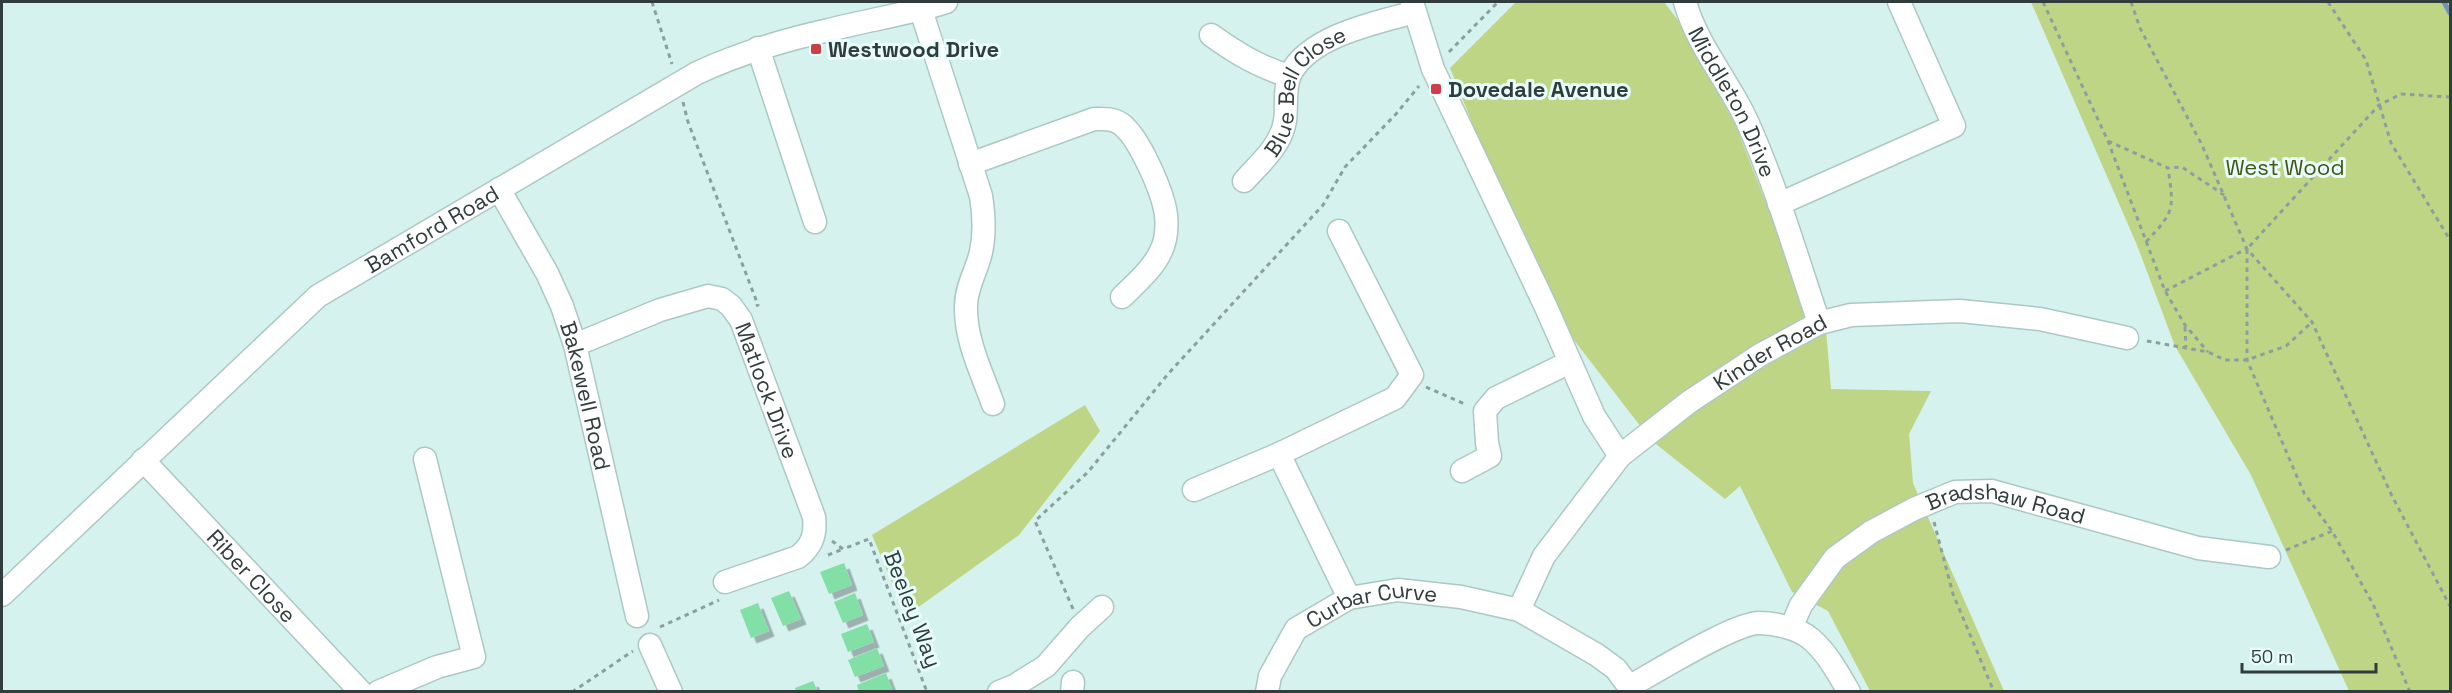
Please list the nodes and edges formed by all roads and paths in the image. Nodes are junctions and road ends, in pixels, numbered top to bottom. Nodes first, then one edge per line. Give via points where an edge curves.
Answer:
1 (652, 2) edge
2 (946, 2) edge
3 (1498, 2) edge
4 (1685, 2) edge
5 (1899, 2) edge
6 (2043, 2) edge
7 (2131, 2) edge
8 (2328, 2) edge
9 (1414, 7) edge
10 (921, 10) junction
11 (1211, 35) dead end
12 (758, 48) junction
13 (1433, 69) junction
14 (1289, 76) junction
15 (679, 85) junction
16 (2451, 97) edge
17 (2379, 105) junction
18 (2108, 141) junction
19 (970, 164) junction
20 (2168, 168) junction
21 (1244, 181) dead end
22 (499, 189) junction
23 (2224, 196) junction
24 (1779, 204) junction
25 (815, 222) dead end
26 (1339, 231) dead end
27 (2451, 240) edge
28 (2146, 242) junction
29 (2247, 249) junction
30 (2165, 291) junction
31 (1122, 297) dead end
32 (741, 320) junction
33 (2312, 322) junction
34 (1819, 323) junction
35 (2185, 325) junction
36 (2127, 338) joint
37 (575, 345) junction
38 (2186, 348) junction
39 (2208, 352) junction
40 (2247, 360) junction
41 (1570, 362) junction
42 (1407, 381) junction
43 (993, 404) dead end
44 (1485, 413) junction
45 (1279, 454) junction
46 (1620, 456) junction
47 (425, 459) dead end
48 (143, 460) junction
49 (1462, 471) dead end
50 (1194, 490) dead end
51 (1929, 503) junction
52 (816, 530) junction
53 (2332, 531) junction
54 (2270, 557) joint
55 (724, 582) dead end
56 (2, 595) edge
57 (1349, 598) junction
58 (2451, 606) edge
59 (1102, 607) dead end
60 (1519, 610) junction
61 (637, 616) dead end
62 (1080, 627) junction
63 (1791, 628) junction
64 (650, 645) dead end
65 (1631, 689) edge
66 (1009, 690) edge
67 (361, 692) edge
68 (378, 692) edge
69 (671, 692) edge
70 (927, 692) edge
71 (1267, 692) edge
72 (1849, 692) edge
73 (1994, 692) edge
74 (2410, 692) edge

1 - 15 path
2 - 10 street, Bamford Road
3 - 13 path
4 - 24 street, Middleton Drive via 1691,25 1745,118
5 - 24 street, Middleton Drive via 1954,126
6 - 18 path
7 - 23 path via 2140,28 2202,145
8 - 17 path via 2366,60
9 - 13 street
9 - 14 street, Blue Bell Close via 1330,39 1306,56
10 - 12 street, Bamford Road
10 - 19 street
11 - 14 street via 1264,69
12 - 15 street, Bamford Road via 726,59
12 - 25 street
13 - 41 street
13 - 62 path via 1345,167 1323,205 1168,374 1088,472 1035,521
14 - 21 street, Blue Bell Close via 1285,122 1279,140
15 - 22 street, Bamford Road
15 - 32 path via 688,122 758,304
16 - 17 path via 2401,94
17 - 27 path via 2391,143
17 - 29 path
18 - 20 path
18 - 28 path
19 - 31 street via 1094,119 1108,118 1120,124 1139,145 1166,215 1161,251
19 - 43 street via 984,217 981,253 966,304 967,320 970,341
20 - 23 path via 2182,167
20 - 28 path via 2172,197 2168,218
22 - 37 street, Bakewell Road via 547,273
22 - 48 street, Bamford Road via 318,296
23 - 29 path
24 - 34 street, Middleton Drive
26 - 42 street via 1412,375
28 - 30 path
29 - 30 path
29 - 33 path
29 - 40 path
30 - 35 path
32 - 37 street, Matlock Drive via 732,306 708,296 660,310
32 - 52 street, Matlock Drive
33 - 40 path via 2286,346
33 - 58 path via 2392,496
34 - 36 street, Kinder Road via 1851,315 1960,310 2040,319
34 - 46 street, Kinder Road via 1689,402
35 - 38 path
35 - 39 path
36 - 38 path
37 - 61 street, Bakewell Road
38 - 39 path
39 - 40 path via 2225,360
40 - 53 path via 2304,493
41 - 44 street via 1496,398
41 - 46 street via 1594,416
42 - 44 path
42 - 45 street via 1395,398
44 - 49 street via 1490,456
45 - 50 street
45 - 57 street
46 - 60 street, Kinder Road via 1544,556
47 - 68 street via 474,657 437,667
48 - 56 street, Bamford Road
48 - 67 street, Riber Close
51 - 54 street, Bradshaw Road via 1955,492 1992,491 2198,548
51 - 63 street, Bradshaw Road via 1870,532 1835,558 1801,605
51 - 73 path via 1953,594
52 - 55 street via 807,551 798,557
52 - 70 path, Beeley Way via 843,549 869,539
53 - 54 path
53 - 74 path via 2373,604
57 - 60 street, Curbar Curve via 1398,590 1461,597
57 - 71 street, Curbar Curve via 1296,629 1270,676
59 - 62 street
60 - 65 street, Curbar Curve via 1617,669
62 - 66 street via 1046,666
63 - 65 street via 1757,623 1735,630
63 - 72 street via 1810,638 1830,659
64 - 69 street

